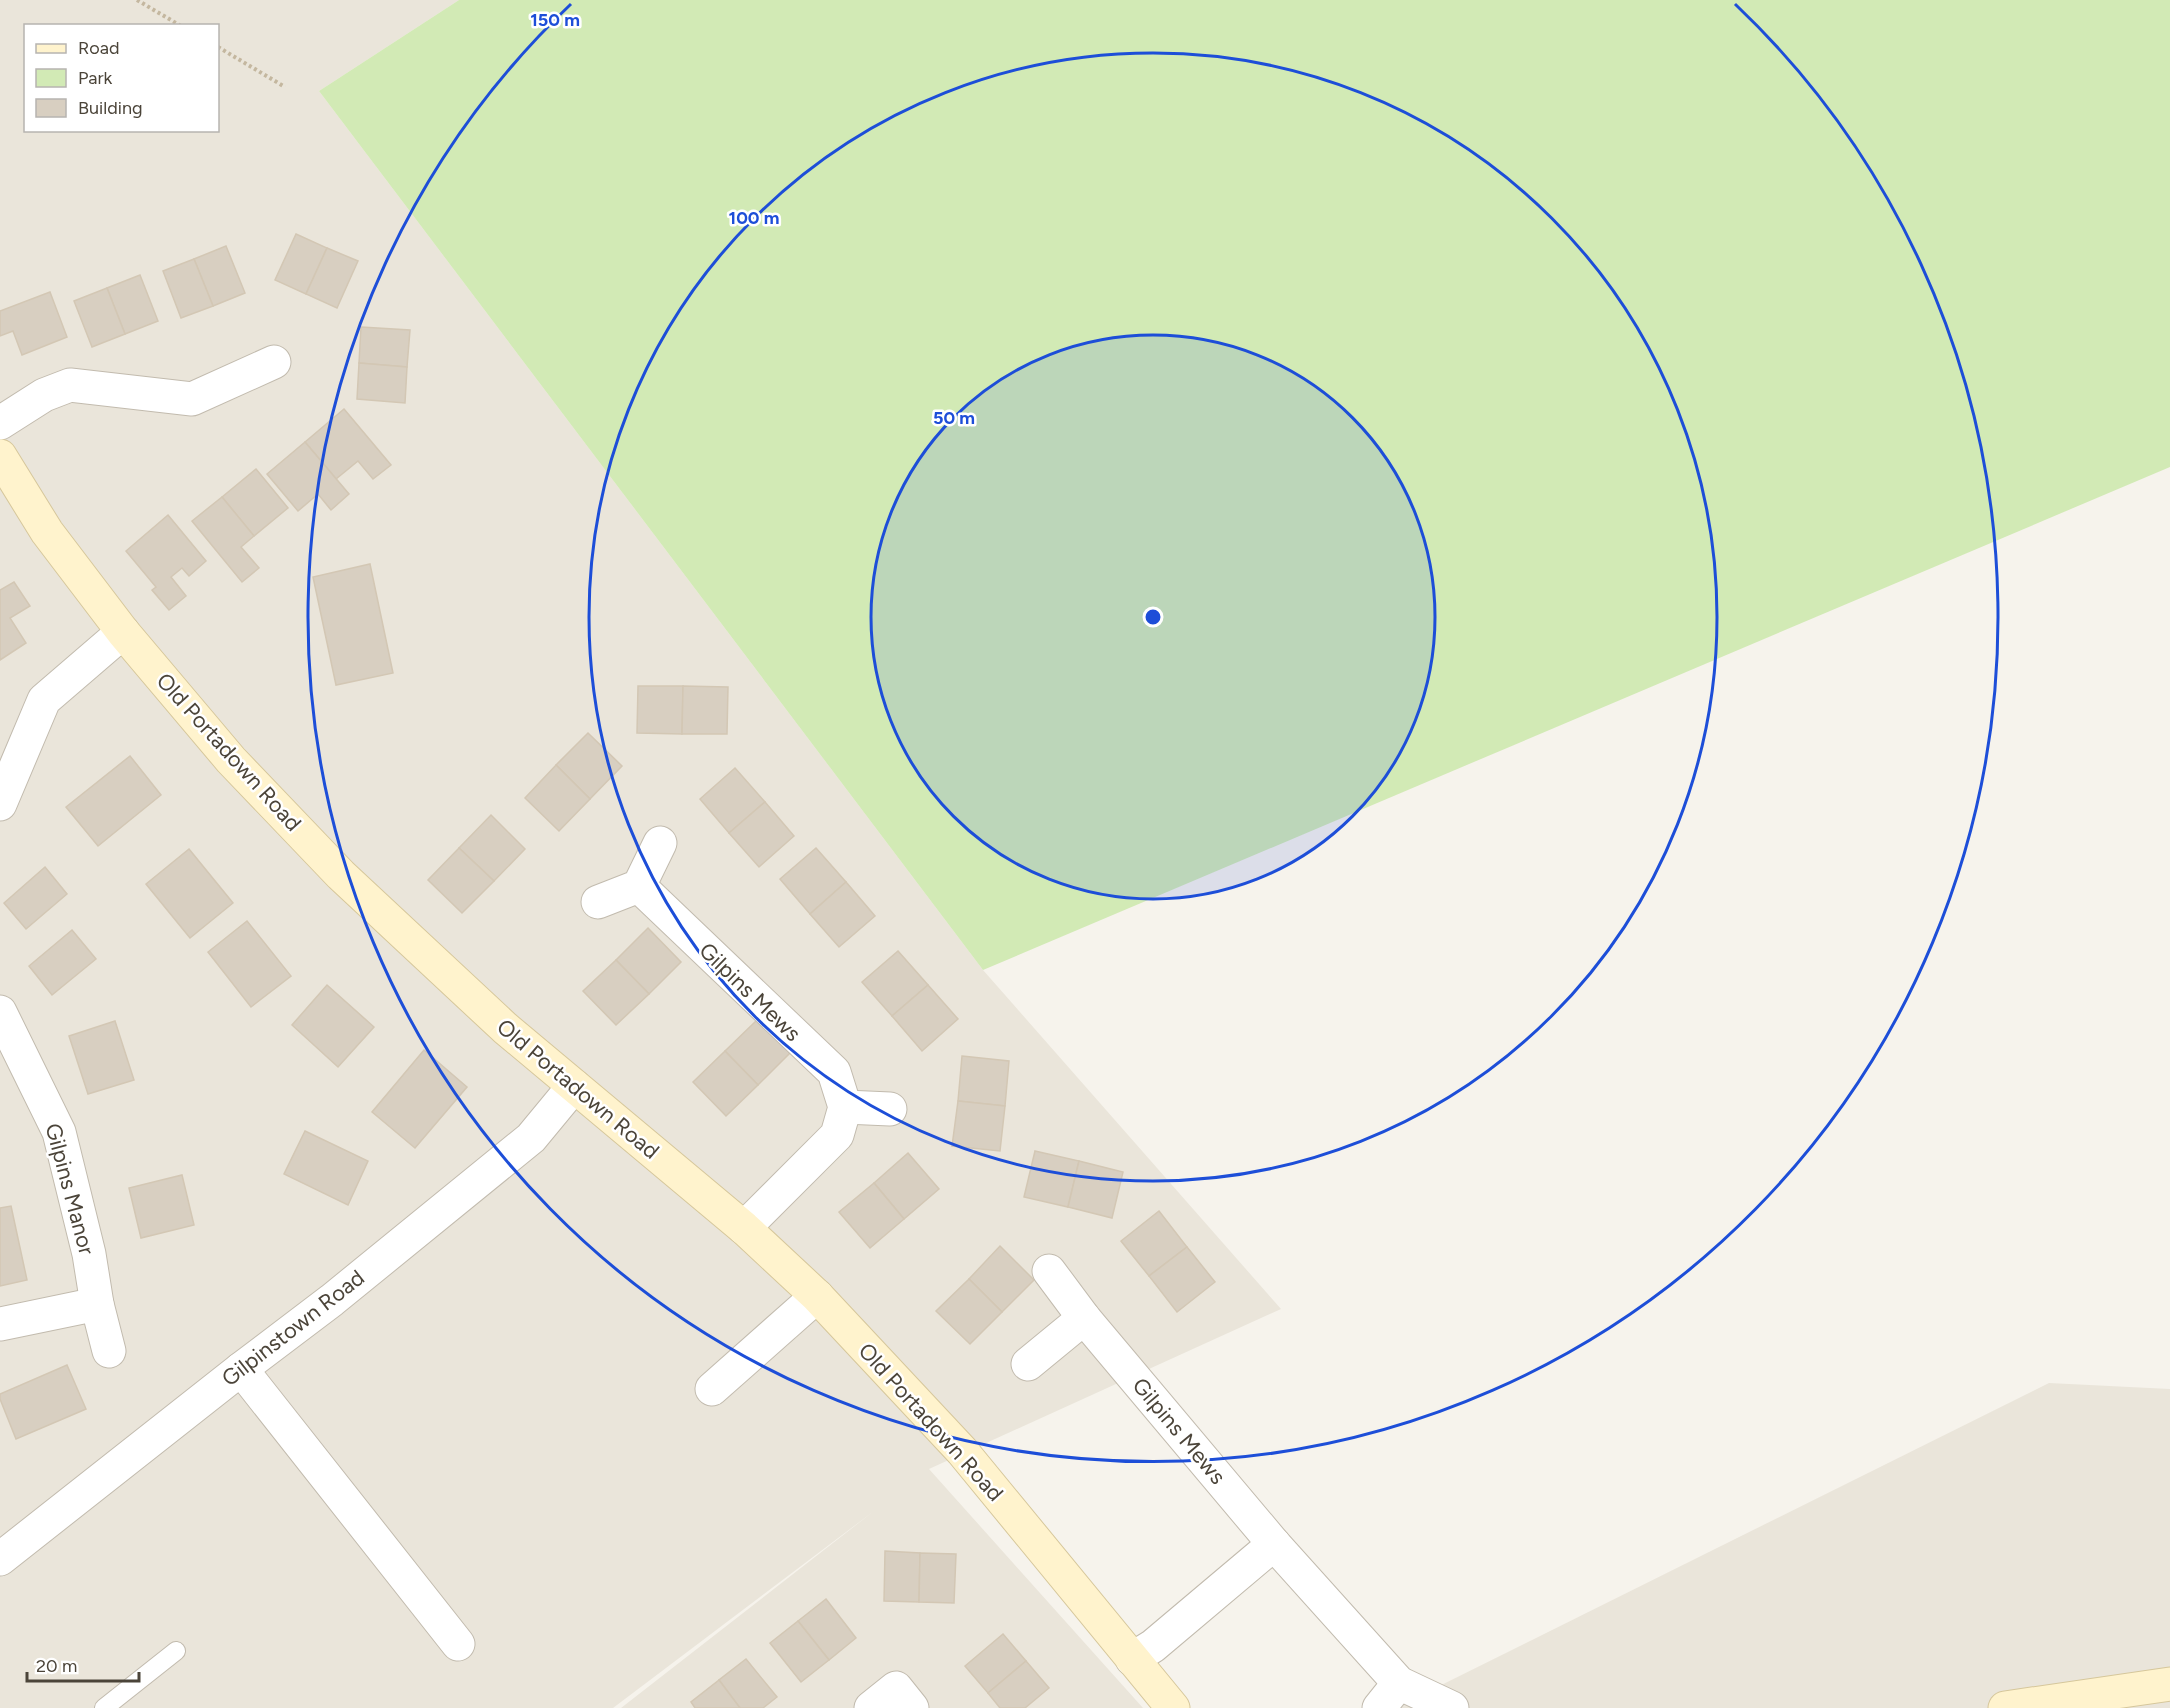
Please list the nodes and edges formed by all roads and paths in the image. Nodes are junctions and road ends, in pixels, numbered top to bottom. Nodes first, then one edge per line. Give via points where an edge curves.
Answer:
1 (138, 0) edge
2 (178, 24) edge
3 (219, 48) edge
4 (285, 87) dead end
5 (274, 362) dead end
6 (0, 423) edge
7 (0, 456) edge
8 (123, 632) junction
9 (0, 804) edge
10 (660, 843) dead end
11 (639, 886) junction
12 (598, 902) dead end
13 (0, 1012) edge
14 (574, 1086) junction
15 (845, 1107) junction
16 (891, 1109) dead end
17 (744, 1228) junction
18 (1049, 1271) dead end
19 (817, 1296) junction
20 (97, 1305) junction
21 (1084, 1318) junction
22 (0, 1324) edge
23 (109, 1351) dead end
24 (1028, 1364) dead end
25 (241, 1369) junction
26 (712, 1389) dead end
27 (1274, 1544) junction
28 (0, 1559) edge
29 (458, 1644) dead end
30 (176, 1651) dead end
31 (1132, 1659) junction
32 (2170, 1684) edge
33 (1389, 1696) edge
34 (104, 1708) edge
35 (871, 1708) edge
36 (912, 1708) edge
37 (1173, 1708) edge
38 (1452, 1708) edge
39 (2005, 1708) edge

1 - 2 path
3 - 4 path
5 - 6 street via 192,399 70,385 44,394
7 - 8 main road, Old Portadown Road via 47,532
8 - 9 street via 44,700
8 - 14 main road, Old Portadown Road via 231,760 341,875 505,1028
10 - 11 street
11 - 12 street
11 - 15 street, Gilpins Mews via 834,1072
13 - 20 street, Gilpins Manor via 59,1132 89,1254
14 - 17 main road, Old Portadown Road
14 - 25 street, Gilpinstown Road via 531,1138
15 - 16 street
15 - 17 street via 837,1135
17 - 19 main road, Old Portadown Road
18 - 21 street, Gilpins Mews
19 - 26 street
19 - 31 main road, Old Portadown Road via 962,1451
20 - 22 street
20 - 23 street, Gilpins Manor
21 - 24 street
21 - 27 street, Gilpins Mews
25 - 28 street, Gilpinstown Road
25 - 29 street
27 - 31 street via 1154,1646
27 - 33 street, Gilpins Mews
30 - 34 lane
31 - 37 main road, Old Portadown Road
32 - 39 main road
33 - 38 street, Gilpins Mews
35 - 36 street via 896,1688

